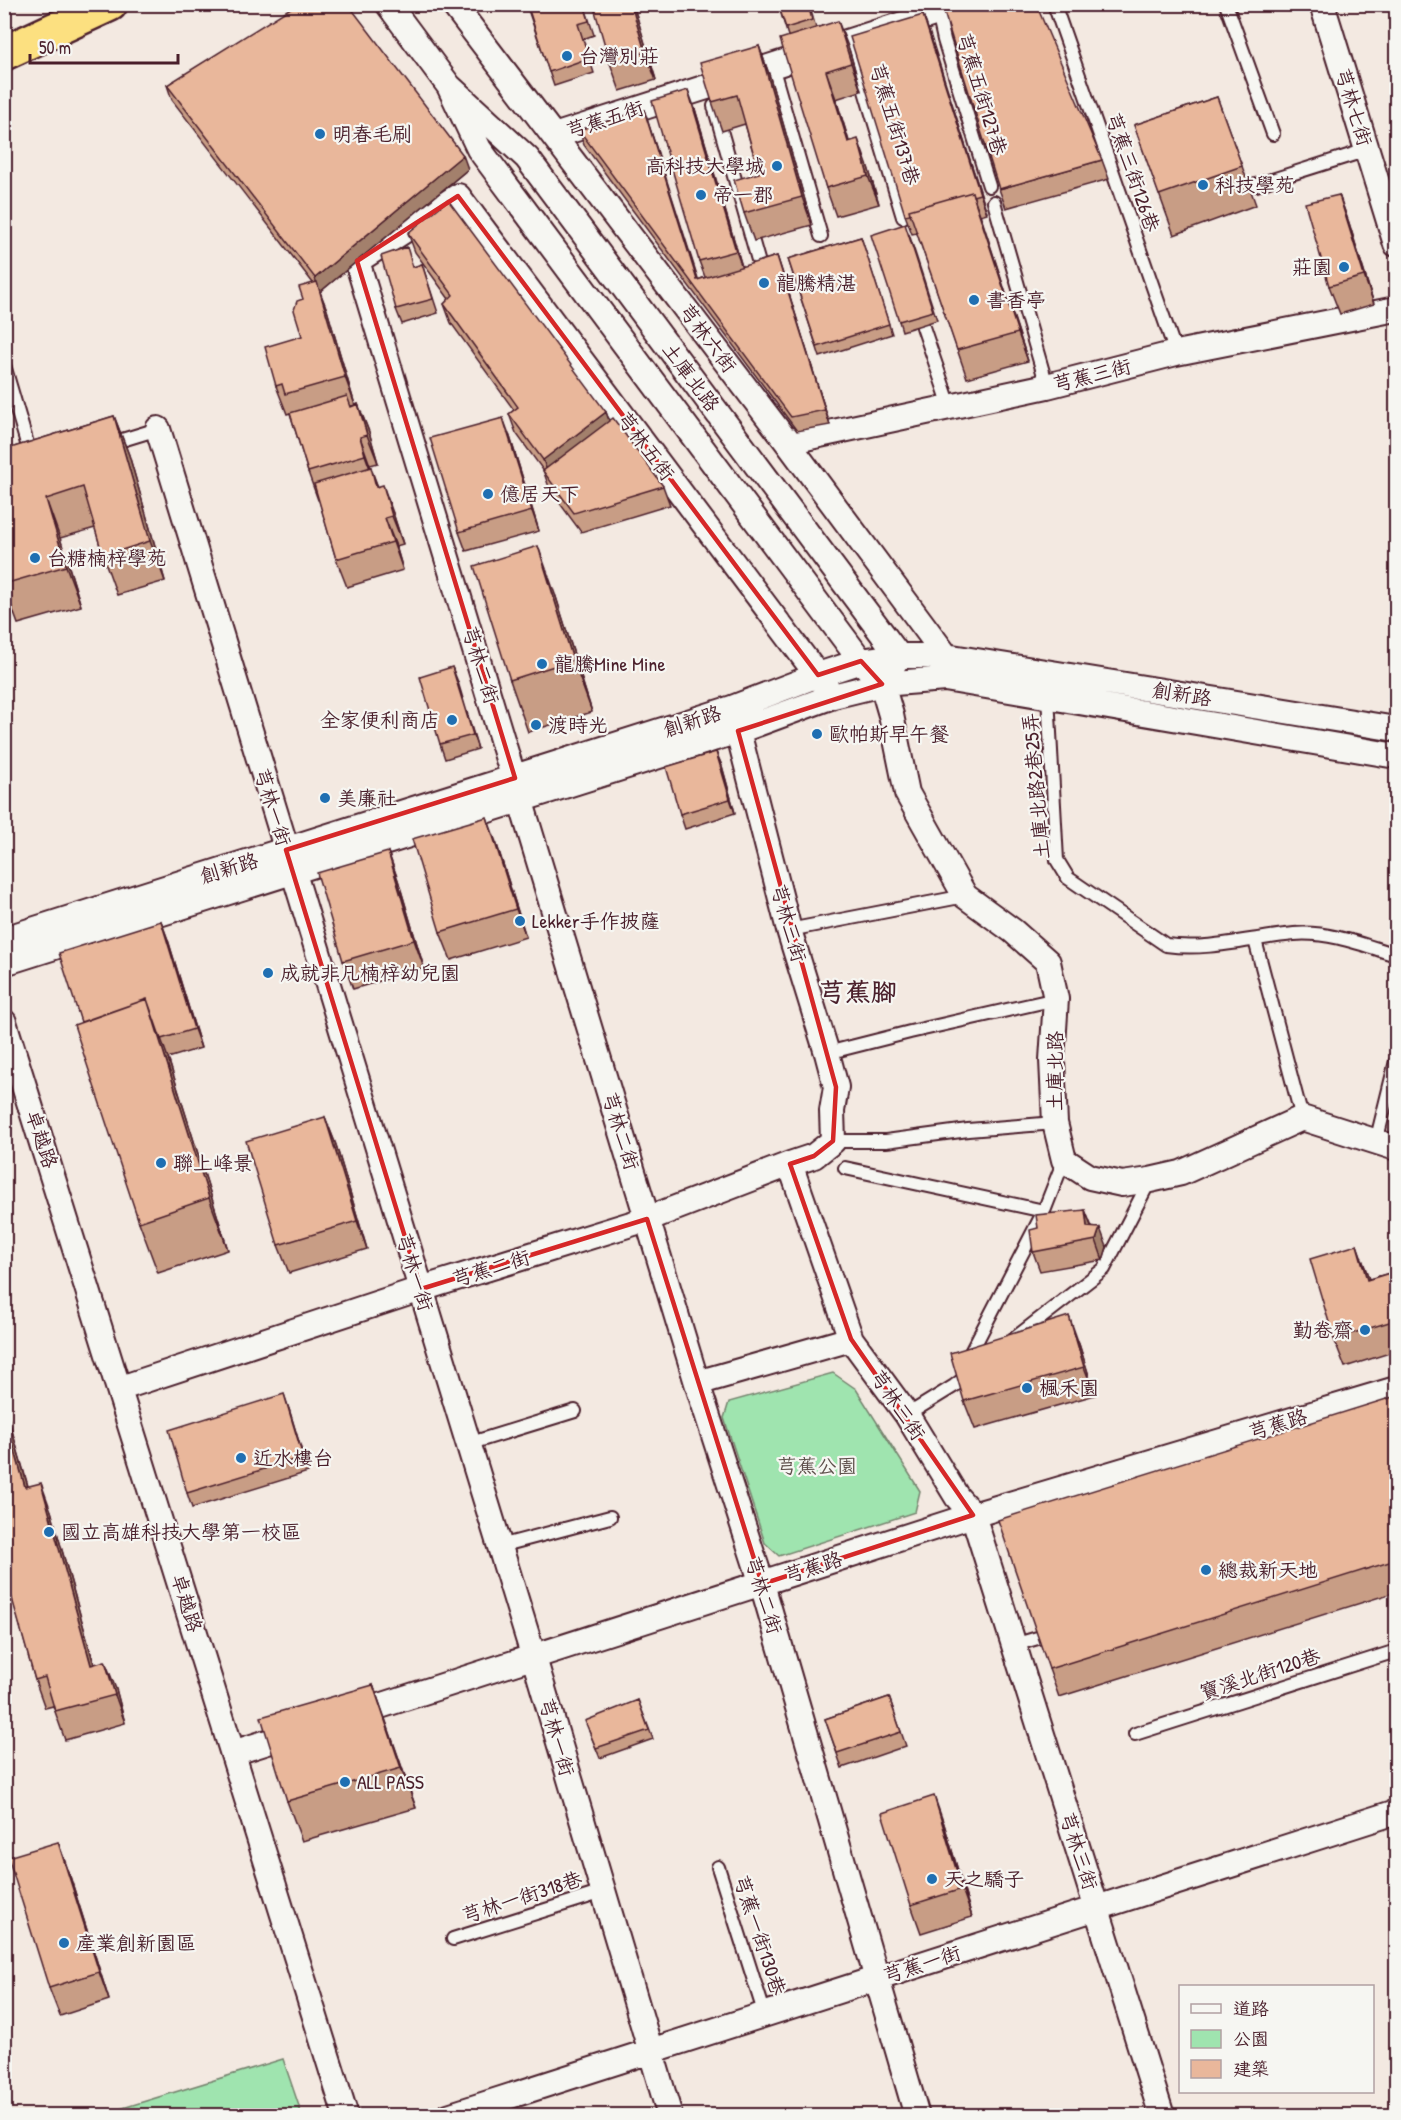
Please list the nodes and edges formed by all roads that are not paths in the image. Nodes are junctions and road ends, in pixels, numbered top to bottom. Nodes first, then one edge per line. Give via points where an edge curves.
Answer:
1 (110, 4) edge
2 (388, 4) edge
3 (453, 4) edge
4 (965, 4) edge
5 (1054, 4) edge
6 (1226, 4) edge
7 (1322, 4) edge
8 (938, 14) junction
9 (850, 41) junction
10 (4, 53) edge
11 (772, 66) junction
12 (449, 86) junction
13 (708, 86) junction
14 (1273, 134) dead end
15 (554, 136) junction
16 (1367, 150) junction
17 (1256, 185) dead end
18 (989, 186) dead end
19 (458, 196) joint
20 (994, 202) dead end
21 (903, 217) edge
22 (821, 236) dead end
23 (1396, 244) edge
24 (758, 260) edge
25 (1396, 309) edge
26 (923, 327) dead end
27 (1176, 353) junction
28 (4, 365) edge
29 (1047, 386) junction
30 (950, 406) junction
31 (158, 429) joint
32 (787, 442) junction
33 (102, 447) edge
34 (35, 467) edge
35 (899, 656) junction
36 (861, 661) junction
37 (946, 668) junction
38 (818, 675) junction
39 (882, 684) junction
40 (833, 696) junction
41 (1048, 696) junction
42 (732, 708) junction
43 (1396, 729) edge
44 (738, 731) junction
45 (1396, 756) edge
46 (518, 789) junction
47 (289, 861) junction
48 (965, 896) junction
49 (789, 930) junction
50 (4, 939) edge
51 (1255, 940) junction
52 (1396, 955) edge
53 (4, 963) edge
54 (1056, 999) junction
55 (4, 1022) edge
56 (827, 1053) junction
57 (1396, 1061) edge
58 (1302, 1118) junction
59 (1055, 1123) junction
60 (833, 1141) junction
61 (1387, 1145) edge
62 (1064, 1160) junction
63 (790, 1164) junction
64 (845, 1168) dead end
65 (1150, 1180) junction
66 (1044, 1211) junction
67 (647, 1219) junction
68 (421, 1289) junction
69 (851, 1339) junction
70 (1001, 1349) edge
71 (982, 1364) edge
72 (698, 1383) junction
73 (954, 1386) junction
74 (121, 1388) junction
75 (1396, 1389) edge
76 (575, 1411) dead end
77 (907, 1415) junction
78 (468, 1444) junction
79 (973, 1515) junction
80 (610, 1517) dead end
81 (500, 1546) junction
82 (762, 1584) junction
83 (1059, 1631) edge
84 (1014, 1645) junction
85 (1396, 1651) edge
86 (534, 1658) junction
87 (1135, 1734) dead end
88 (233, 1753) junction
89 (1396, 1812) edge
90 (718, 1867) dead end
91 (603, 1892) junction
92 (1096, 1906) junction
93 (453, 1939) dead end
94 (877, 1979) junction
95 (765, 2015) junction
96 (650, 2052) junction
97 (346, 2115) edge
98 (448, 2115) edge
99 (670, 2115) edge
100 (917, 2115) edge
101 (1162, 2115) edge

1 - 10 highway
2 - 12 street, 土庫北路
3 - 15 street, 芎林六街
4 - 8 street, 芎蕉五街
5 - 27 lane, 芎蕉三街126巷
6 - 14 lane
7 - 16 street, 芎林七街
8 - 9 street, 芎蕉五街
8 - 18 lane, 芎蕉五街127巷
9 - 11 street, 芎蕉五街
9 - 21 lane, 芎蕉五街137巷
11 - 13 street, 芎蕉五街
11 - 22 lane
12 - 35 street, 土庫北路 via 527,158
12 - 36 street, 土庫北路 via 479,149
13 - 15 street, 芎蕉五街
13 - 24 lane
15 - 32 street, 芎林六街
16 - 17 lane
16 - 23 street, 芎林七街
19 - 38 street, 芎林五街
19 - 46 street, 芎林二街 via 352,263
20 - 29 lane
25 - 27 street, 芎蕉三街
26 - 30 lane
27 - 29 street, 芎蕉三街
28 - 34 lane
29 - 30 street, 芎蕉三街
30 - 32 street, 芎蕉三街
31 - 33 lane
31 - 47 street, 芎林一街
32 - 37 street, 芎林六街
35 - 36 street, 創新路
35 - 37 street, 創新路
35 - 39 street
36 - 38 street, 創新路
36 - 39 street, 土庫北路
37 - 39 street, 創新路
37 - 41 street, 創新路
37 - 43 street, 創新路
38 - 40 street, 芎林五街
38 - 42 street, 創新路
39 - 40 street, 創新路
39 - 48 street, 土庫北路 via 907,793
40 - 44 street, 創新路
41 - 45 street, 創新路
41 - 51 lane, 土庫北路2巷25弄 via 1058,860 1068,878 1166,945 1186,948
42 - 44 street, 芎林三街
42 - 46 street, 創新路
44 - 46 street, 創新路
44 - 49 street, 芎林三街
46 - 47 street, 創新路
46 - 67 street, 芎林二街
47 - 50 street, 創新路
47 - 53 street, 創新路
47 - 68 street, 芎林一街
48 - 49 lane
48 - 54 street, 土庫北路 via 1047,962
49 - 56 street, 芎林三街
51 - 52 lane, 土庫北路2巷25弄 via 1295,933 1335,936
51 - 58 lane
54 - 56 lane
54 - 59 street, 土庫北路 via 1052,1060
55 - 74 street, 卓越路
56 - 60 street, 芎林三街 via 836,1087
57 - 61 lane
58 - 61 street
58 - 65 street via 1181,1173
59 - 60 lane via 886,1141
59 - 62 street, 土庫北路
60 - 63 street via 814,1156
62 - 65 street via 1090,1177 1122,1184
62 - 66 lane
63 - 67 street, 芎蕉二街
63 - 69 street, 芎林三街
64 - 66 lane
65 - 70 lane via 1104,1269
66 - 73 lane
67 - 68 street, 芎蕉二街
67 - 72 street, 芎林二街
68 - 74 street, 芎蕉二街
68 - 78 street, 芎林一街
69 - 72 street
69 - 77 street, 芎林三街
71 - 73 lane
72 - 82 street, 芎林二街
73 - 77 lane
74 - 88 street, 卓越路
75 - 79 street, 芎蕉路
76 - 78 lane
77 - 79 street, 芎林三街 via 957,1497
78 - 81 street, 芎林一街
79 - 82 street, 芎蕉路
79 - 84 street, 芎林三街
80 - 81 lane
81 - 86 street, 芎林一街
82 - 86 street, 芎蕉路
82 - 94 street, 芎林二街
83 - 84 lane
84 - 92 street, 芎林三街
85 - 87 lane, 寶溪北街120巷
86 - 88 street, 芎蕉路
86 - 91 street, 芎林一街
88 - 97 street, 卓越路
89 - 92 street, 芎蕉一街
90 - 95 lane, 芎蕉一街130巷
91 - 93 lane, 芎林一街318巷
91 - 96 street, 芎林一街
92 - 94 street, 芎蕉一街
92 - 101 street, 芎林三街
94 - 95 street, 芎蕉一街
94 - 100 street, 芎林二街
95 - 96 street, 芎蕉一街
96 - 98 street, 芎蕉一街
96 - 99 street, 芎林一街

